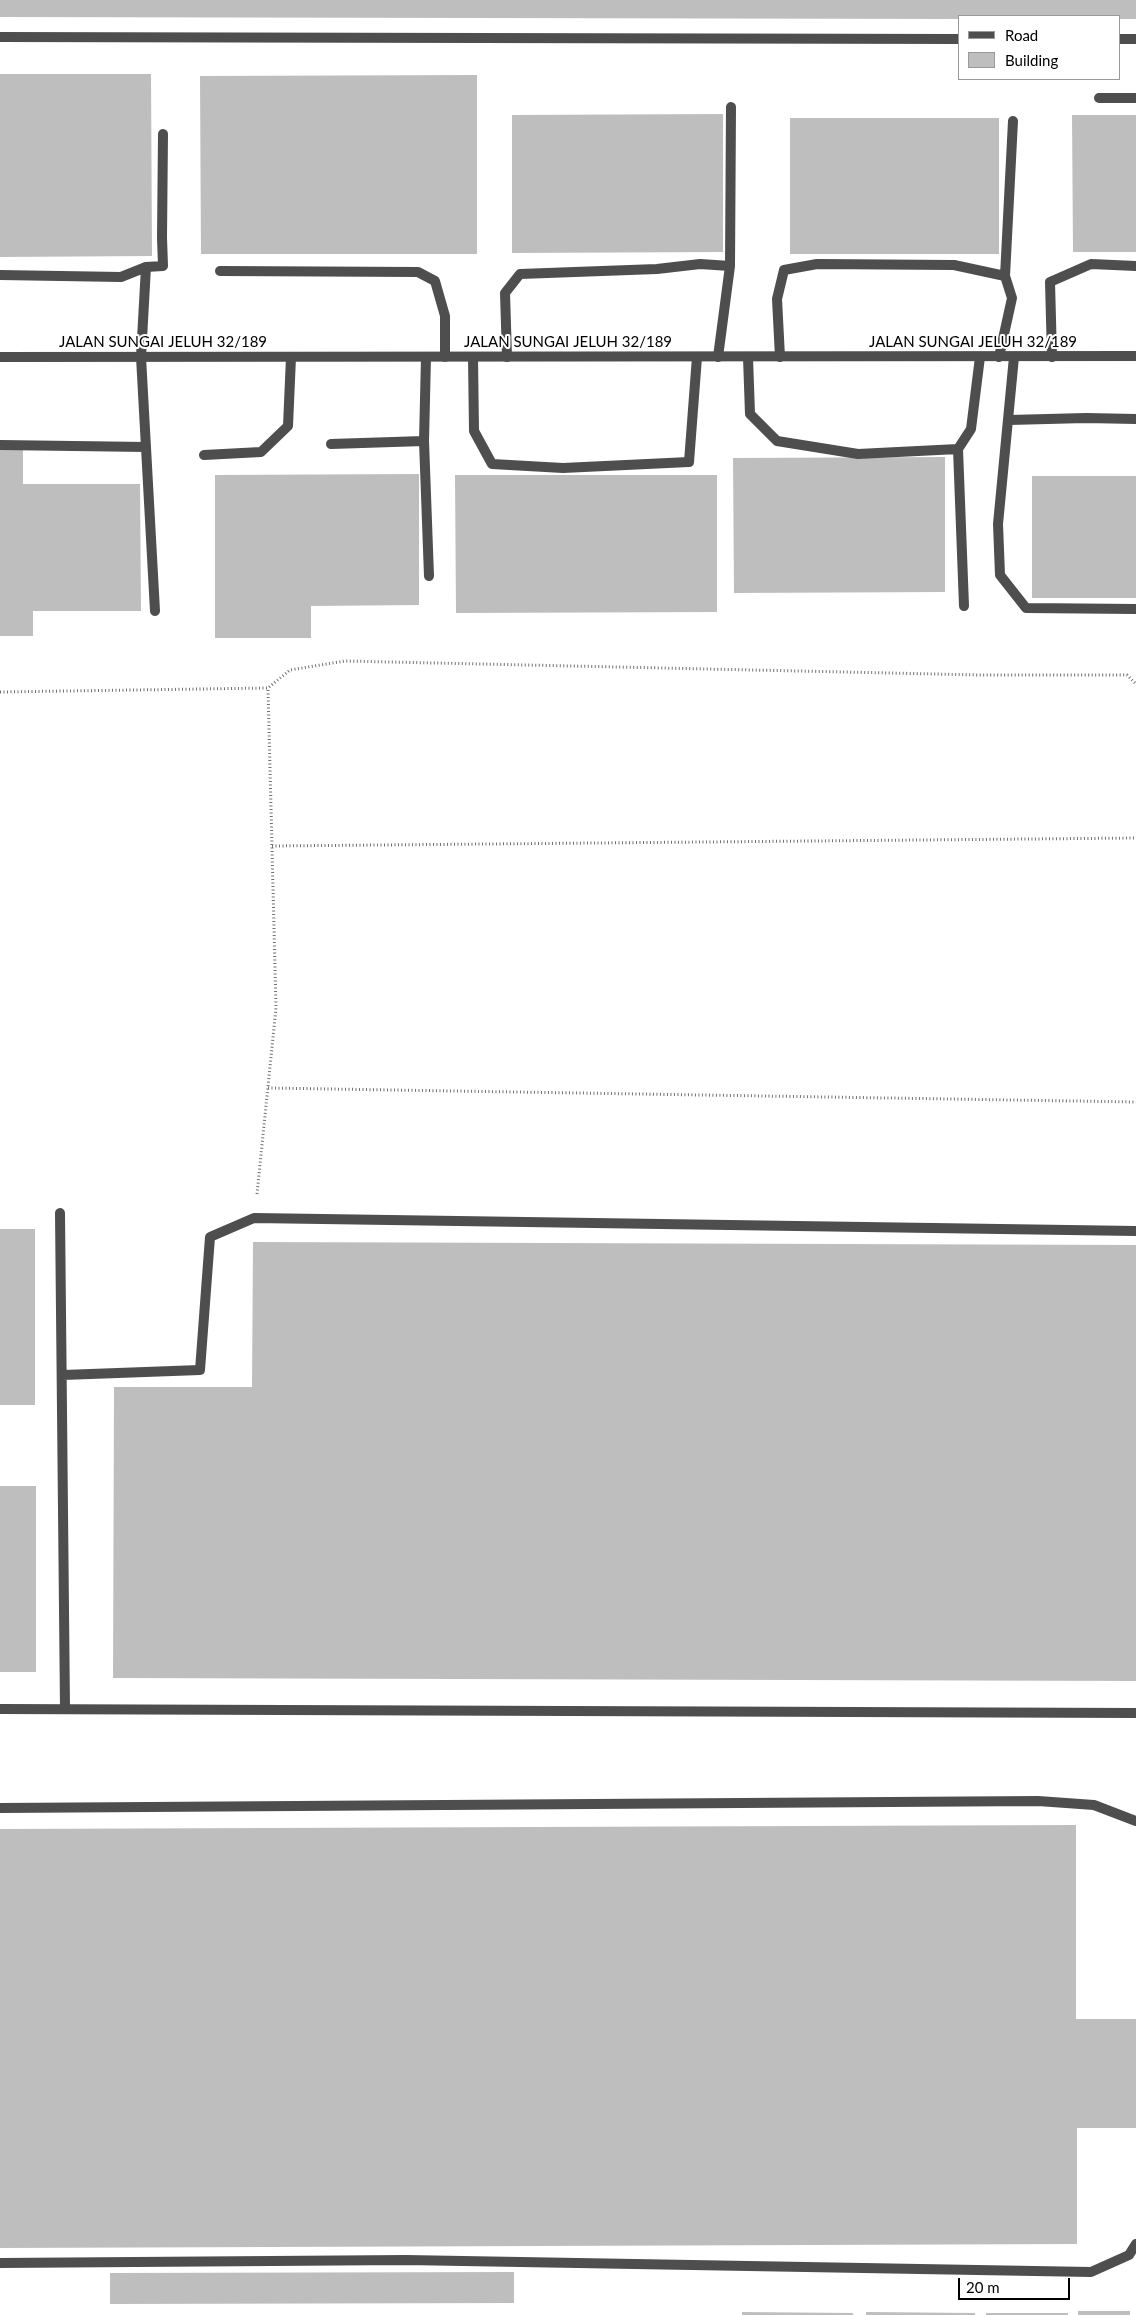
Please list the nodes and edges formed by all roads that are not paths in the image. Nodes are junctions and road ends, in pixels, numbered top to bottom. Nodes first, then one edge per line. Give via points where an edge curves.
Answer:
1 (0, 37) edge
2 (958, 39) edge
3 (1121, 39) edge
4 (1136, 39) edge
5 (1099, 98) dead end
6 (1136, 98) edge
7 (731, 107) dead end
8 (1013, 121) dead end
9 (163, 134) dead end
10 (730, 266) junction
11 (1136, 266) edge
12 (146, 267) junction
13 (220, 271) dead end
14 (0, 275) edge
15 (1005, 276) junction
16 (1136, 356) edge
17 (0, 357) edge
18 (141, 357) junction
19 (291, 357) junction
20 (426, 357) junction
21 (445, 357) junction
22 (473, 357) junction
23 (507, 357) junction
24 (697, 357) junction
25 (718, 357) junction
26 (748, 357) junction
27 (780, 357) junction
28 (980, 357) junction
29 (1000, 357) junction
30 (1014, 357) junction
31 (1052, 357) junction
32 (1136, 419) edge
33 (1009, 420) junction
34 (424, 441) junction
35 (331, 444) dead end
36 (0, 445) edge
37 (146, 447) junction
38 (958, 449) junction
39 (204, 455) dead end
40 (429, 576) dead end
41 (964, 606) dead end
42 (1136, 609) edge
43 (155, 611) dead end
44 (60, 1213) dead end
45 (1136, 1231) edge
46 (63, 1375) junction
47 (65, 1708) junction
48 (0, 1709) edge
49 (1136, 1713) edge
50 (0, 1808) edge
51 (1136, 1821) edge
52 (1136, 2244) edge
53 (0, 2263) edge

1 - 2 street
3 - 4 street
5 - 6 street
7 - 10 street
8 - 15 street
9 - 12 street via 163,266
10 - 23 street via 700,264 657,269 520,274 505,294
10 - 25 street
11 - 31 street via 1091,264 1050,282
12 - 14 street via 121,277
12 - 18 street
13 - 21 street via 418,272 435,281 445,316
15 - 27 street via 954,265 816,264 784,270 776,299
15 - 29 street via 1012,298
16 - 31 street, JALAN SUNGAI JELUH 32/189
17 - 18 street, JALAN SUNGAI JELUH 32/189
18 - 19 street, JALAN SUNGAI JELUH 32/189
18 - 37 street
19 - 20 street, JALAN SUNGAI JELUH 32/189
19 - 39 street via 288,426 261,452
20 - 21 street, JALAN SUNGAI JELUH 32/189
20 - 34 street
21 - 22 street, JALAN SUNGAI JELUH 32/189
22 - 23 street, JALAN SUNGAI JELUH 32/189
22 - 24 street via 474,431 492,464 563,468 688,462
23 - 24 street, JALAN SUNGAI JELUH 32/189
24 - 25 street, JALAN SUNGAI JELUH 32/189
25 - 26 street, JALAN SUNGAI JELUH 32/189
26 - 27 street, JALAN SUNGAI JELUH 32/189
26 - 38 street via 750,414 777,441 858,454
27 - 28 street, JALAN SUNGAI JELUH 32/189
28 - 29 street, JALAN SUNGAI JELUH 32/189
28 - 38 street via 971,429
29 - 30 street, JALAN SUNGAI JELUH 32/189
30 - 31 street, JALAN SUNGAI JELUH 32/189
30 - 33 street
32 - 33 street
33 - 42 street via 998,524 1000,575 1026,608
34 - 35 street
34 - 40 street
36 - 37 street
37 - 43 street
38 - 41 street
44 - 46 street
45 - 46 street via 254,1218 210,1237 200,1370
46 - 47 street
47 - 48 street
47 - 49 street
50 - 51 street via 1038,1801 1094,1804
52 - 53 street via 1129,2255 1091,2272 406,2260

